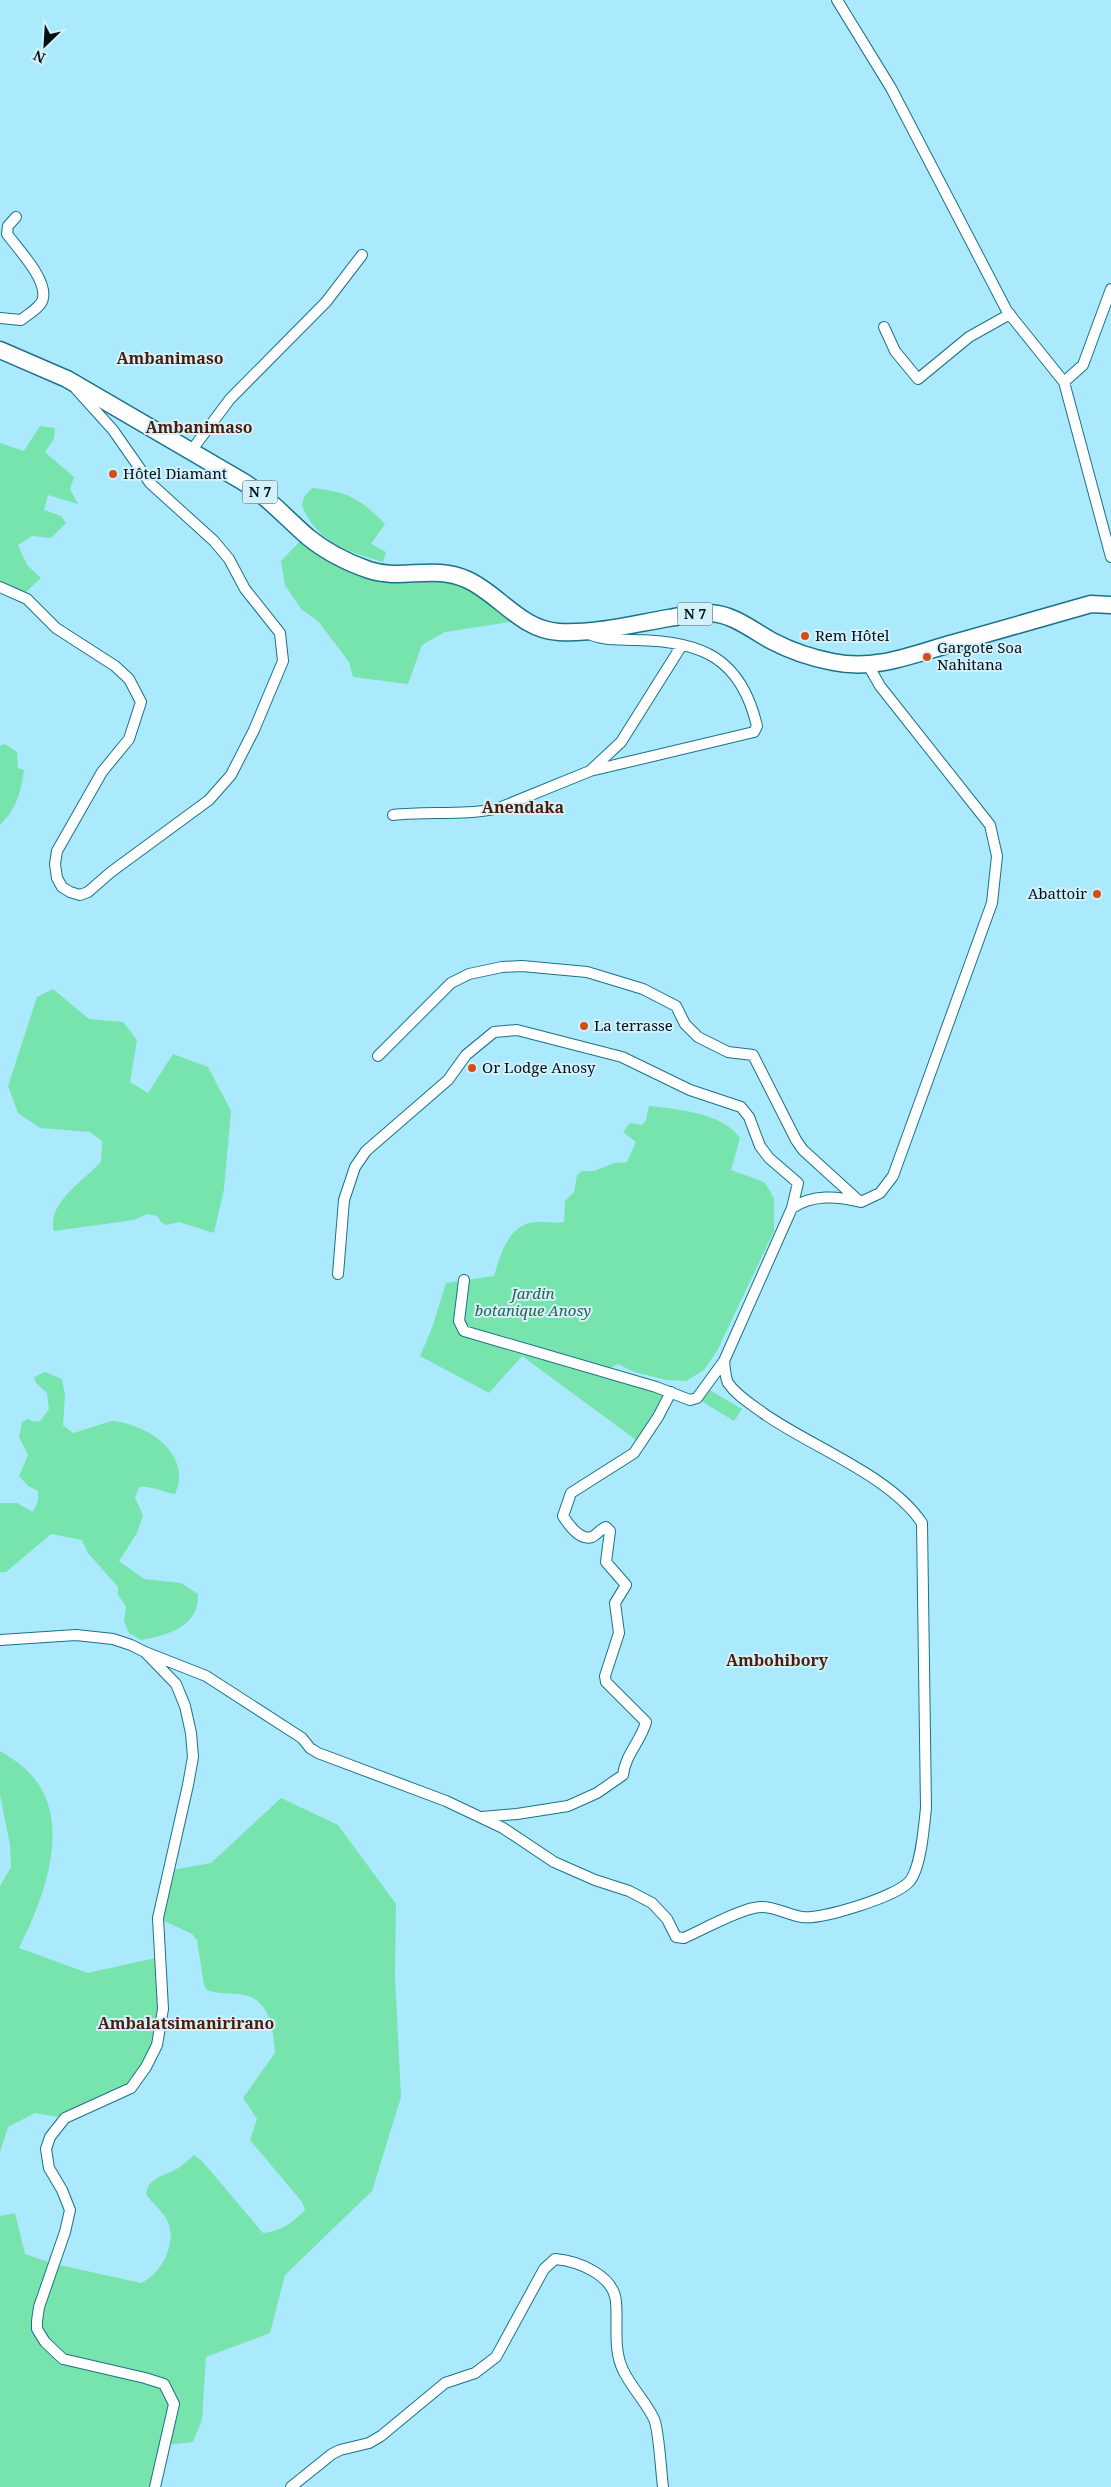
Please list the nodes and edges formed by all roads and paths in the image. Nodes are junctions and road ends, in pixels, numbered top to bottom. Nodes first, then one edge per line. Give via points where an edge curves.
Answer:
1 (837, 0) edge
2 (16, 217) dead end
3 (362, 255) dead end
4 (1111, 290) edge
5 (1010, 314) junction
6 (0, 318) edge
7 (884, 327) dead end
8 (0, 350) edge
9 (67, 379) junction
10 (1064, 382) junction
11 (191, 451) junction
12 (1111, 557) edge
13 (0, 587) edge
14 (1111, 605) edge
15 (585, 631) junction
16 (682, 645) junction
17 (868, 665) junction
18 (590, 771) junction
19 (393, 815) dead end
20 (378, 1056) dead end
21 (861, 1202) junction
22 (792, 1208) junction
23 (338, 1274) dead end
24 (464, 1280) dead end
25 (724, 1361) junction
26 (671, 1392) junction
27 (0, 1640) edge
28 (146, 1652) junction
29 (478, 1817) junction
30 (155, 2487) edge
31 (291, 2487) edge
32 (663, 2487) edge

1 - 5 street via 891,88
2 - 6 street via 8,226 7,234 40,278 44,297 41,304 21,320
3 - 11 street via 326,302 230,399
4 - 10 street via 1083,365
5 - 7 street via 970,337 918,379 895,351
5 - 10 street
8 - 9 main road, N 7
9 - 11 main road, N 7
9 - 13 street via 113,430 150,484 214,541 229,559 245,589 280,632 282,661 254,730 231,775 208,800 80,895 62,887 57,878 57,851 102,772 129,739 141,702 129,679 115,666 56,628 28,599
10 - 12 street
11 - 15 main road, N 7 via 261,492 310,538 342,558 388,574 453,573 472,582 536,626 557,632
14 - 17 main road, N 7 via 1091,604 908,658
15 - 16 street via 601,638 659,640
15 - 17 main road, N 7 via 708,612 733,618 806,656 846,665
16 - 18 street via 621,742
16 - 18 street via 706,651 734,672 754,715 757,726 754,732
17 - 21 street via 880,686 990,825 997,856 992,903 893,1176 880,1193
18 - 19 street via 484,812
20 - 21 street via 451,983 469,974 516,966 587,972 643,989 676,1006 685,1024 698,1037 728,1052 753,1055 803,1150
21 - 22 street via 838,1196 804,1200
22 - 23 street via 798,1184 760,1146 749,1117 741,1107 690,1090 622,1057 506,1030 494,1032 466,1055 448,1080 366,1151 355,1167 344,1200
22 - 25 street
24 - 26 street via 459,1321 464,1331
25 - 26 street via 697,1398 690,1400
25 - 29 street via 727,1381 738,1395 773,1420 870,1477 911,1506 922,1523 926,1808 924,1831 910,1881 900,1889 831,1915 803,1917 771,1907 753,1908 684,1938 676,1937 667,1919 652,1903 630,1891 554,1862 503,1828
26 - 29 street via 634,1453 571,1493 563,1516 570,1528 584,1536 592,1537 606,1527 610,1531 606,1562 626,1585 615,1603 619,1633 606,1682 646,1722 644,1733 624,1765 623,1775 596,1793 568,1806
27 - 28 street via 98,1636 113,1638
28 - 29 street via 206,1676 302,1738 318,1753
28 - 30 street via 176,1684 189,1724 193,1757 158,1918 163,2009 157,2045 131,2088 65,2118 50,2137 46,2149 48,2168 70,2210 40,2307 37,2329 63,2359 164,2384 174,2404
31 - 32 street via 332,2454 381,2436 445,2383 475,2373 496,2357 544,2268 555,2259 578,2262 592,2270 602,2277 616,2300 617,2350 623,2370 654,2420

